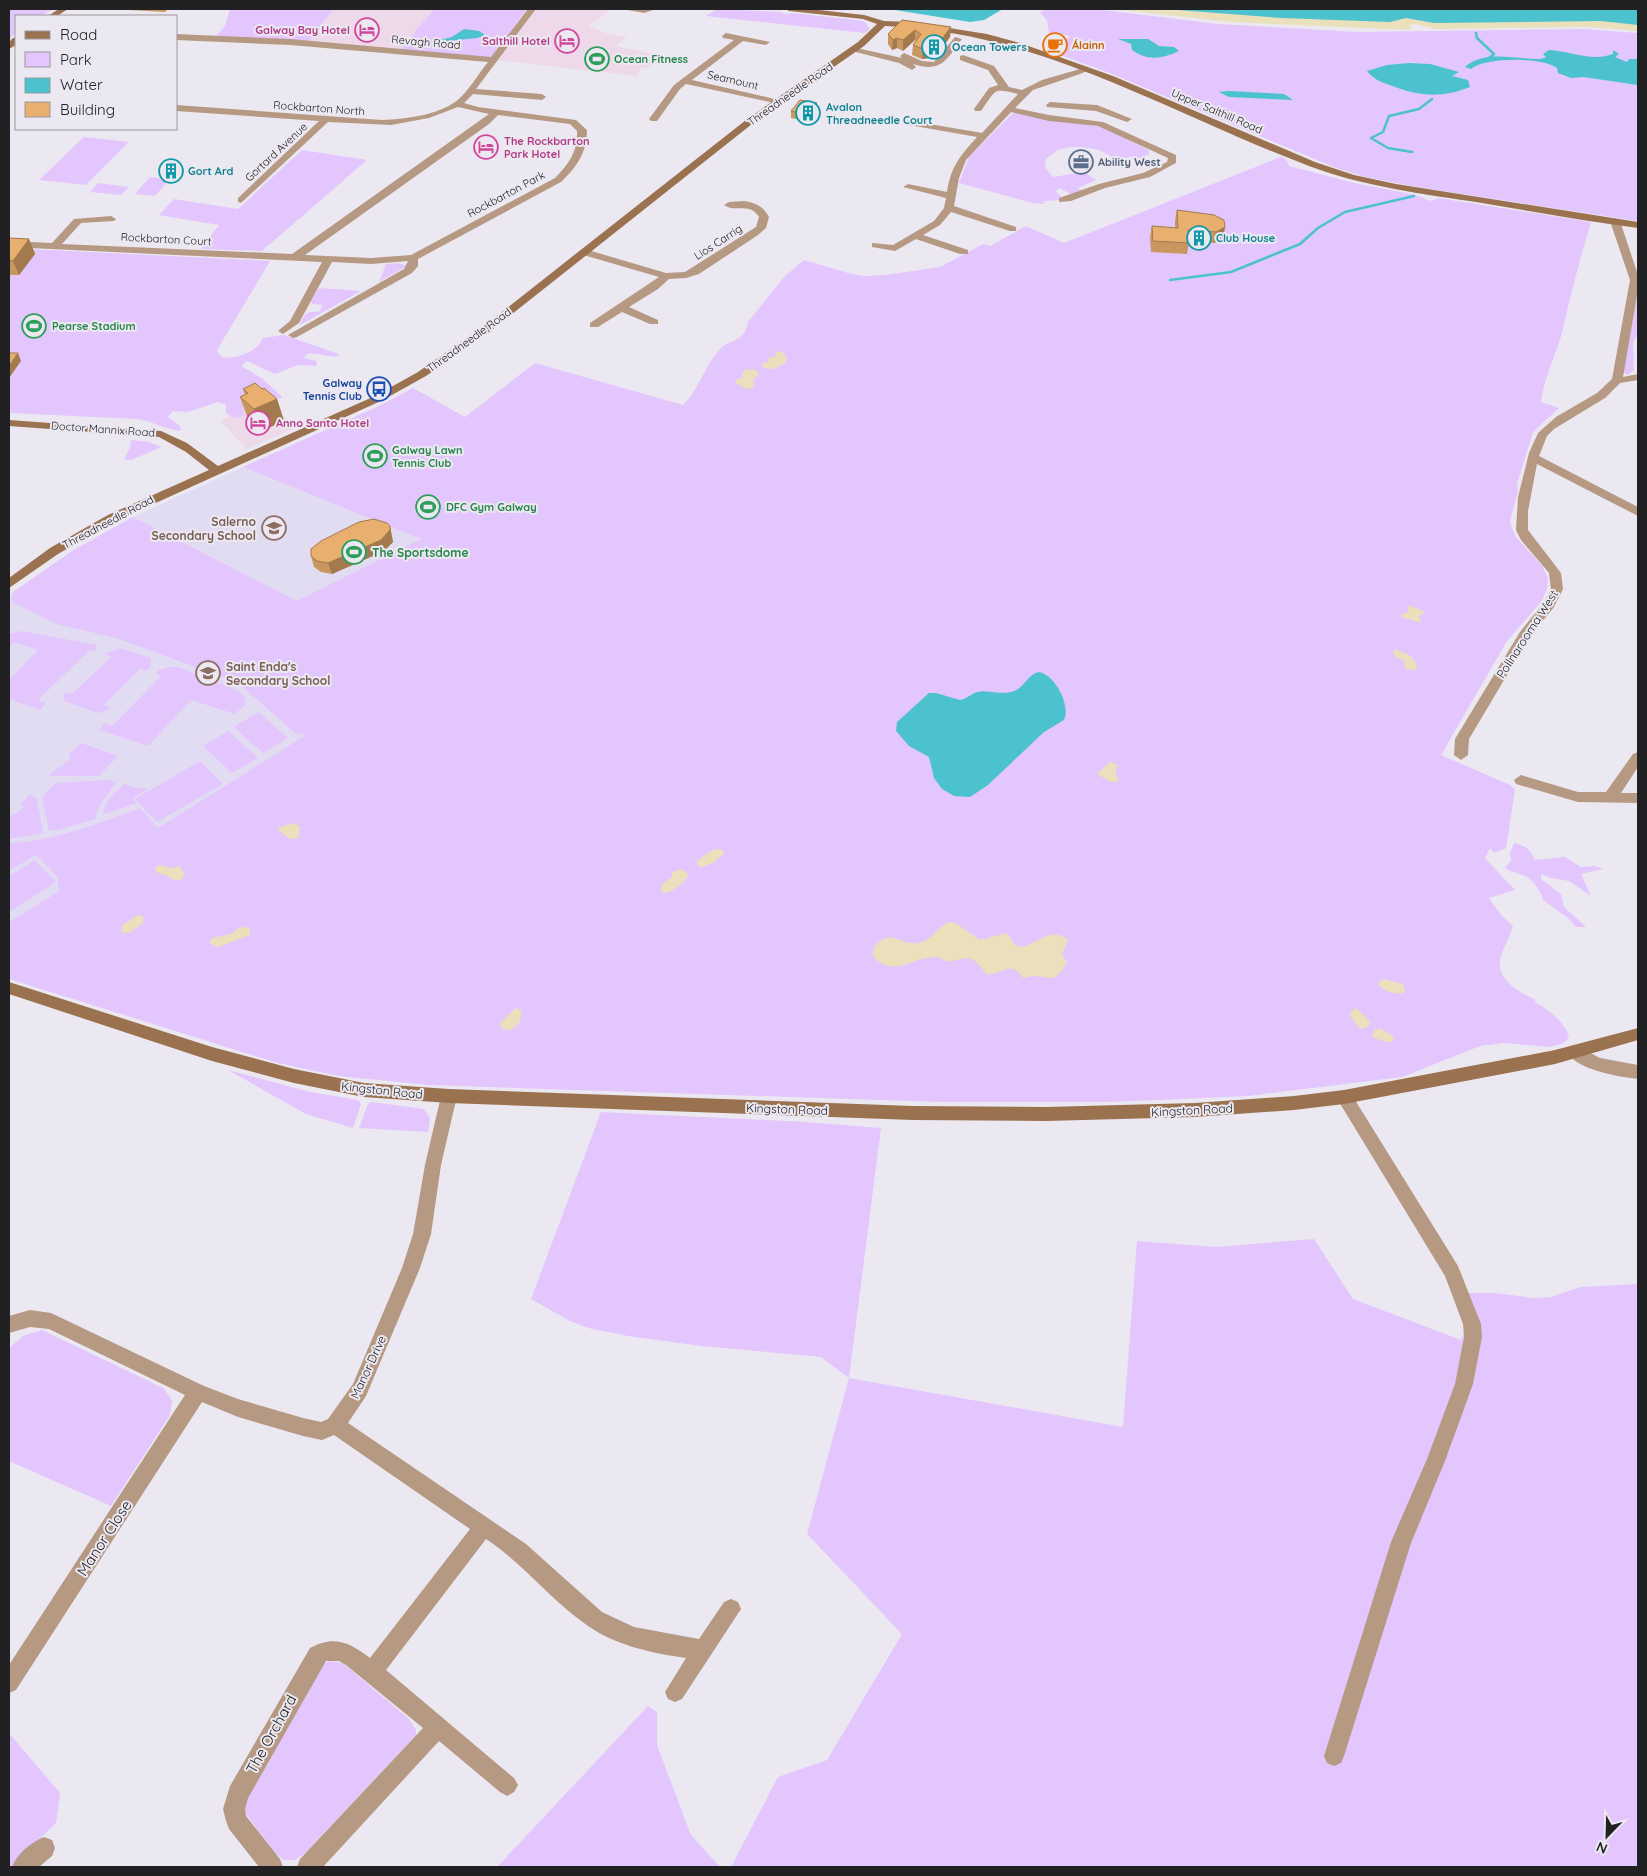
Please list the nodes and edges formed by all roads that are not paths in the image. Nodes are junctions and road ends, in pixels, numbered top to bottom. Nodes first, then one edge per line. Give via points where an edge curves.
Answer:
1 (532, 9) edge
2 (626, 9) edge
3 (652, 9) edge
4 (789, 9) edge
5 (883, 23) junction
6 (726, 36) dead end
7 (178, 37) edge
8 (742, 38) junction
9 (958, 39) dead end
10 (766, 42) dead end
11 (861, 44) junction
12 (852, 50) junction
13 (963, 58) dead end
14 (494, 60) junction
15 (1084, 69) junction
16 (913, 70) dead end
17 (684, 81) junction
18 (1003, 86) junction
19 (473, 88) junction
20 (541, 93) dead end
21 (1024, 93) junction
22 (776, 102) junction
23 (458, 104) junction
24 (1050, 105) dead end
25 (178, 108) edge
26 (978, 109) dead end
27 (1010, 109) junction
28 (1102, 110) junction
29 (495, 113) junction
30 (654, 119) dead end
31 (1127, 119) dead end
32 (325, 120) junction
33 (909, 122) dead end
34 (1093, 122) junction
35 (985, 136) junction
36 (908, 187) dead end
37 (951, 196) junction
38 (241, 200) dead end
39 (1062, 200) dead end
40 (729, 204) dead end
41 (949, 208) junction
42 (111, 220) dead end
43 (1615, 221) junction
44 (1638, 225) edge
45 (1013, 229) dead end
46 (916, 236) junction
47 (9, 244) edge
48 (876, 245) dead end
49 (55, 246) junction
50 (584, 252) junction
51 (964, 252) dead end
52 (276, 257) joint
53 (295, 257) junction
54 (413, 258) junction
55 (329, 259) junction
56 (666, 276) junction
57 (1637, 280) edge
58 (303, 307) junction
59 (318, 308) dead end
60 (622, 308) junction
61 (654, 322) dead end
62 (594, 325) dead end
63 (1638, 377) edge
64 (1617, 379) junction
65 (9, 423) edge
66 (1534, 458) junction
67 (216, 470) junction
68 (1638, 512) edge
69 (9, 584) edge
70 (1461, 755) dead end
71 (1638, 757) edge
72 (1521, 780) dead end
73 (1610, 798) junction
74 (1638, 798) edge
75 (9, 988) edge
76 (1638, 1034) edge
77 (1575, 1052) junction
78 (1638, 1072) edge
79 (449, 1096) junction
80 (1344, 1097) junction
81 (9, 1325) edge
82 (198, 1392) junction
83 (335, 1425) junction
84 (483, 1527) junction
85 (731, 1609) dead end
86 (704, 1650) junction
87 (372, 1672) junction
88 (9, 1683) edge
89 (675, 1692) dead end
90 (437, 1728) junction
91 (1334, 1756) dead end
92 (507, 1785) dead end
93 (44, 1848) dead end
94 (23, 1867) edge
95 (272, 1867) edge
96 (308, 1867) edge

1 - 14 street
2 - 3 street
4 - 5 main road, Upper Salthill Road via 864,17
5 - 11 main road, Threadneedle Road
5 - 15 main road, Upper Salthill Road via 996,39
6 - 8 street
7 - 14 street, Revagh Road via 290,42
8 - 10 street
8 - 17 street, Seamount
9 - 11 street via 934,65 914,62 907,53
11 - 12 main road, Threadneedle Road
12 - 16 street via 902,61 911,65
12 - 22 main road, Threadneedle Road
13 - 18 street via 991,68
14 - 19 street
15 - 21 street via 1068,77 1033,86
15 - 43 main road, Upper Salthill Road via 1350,177
17 - 22 street, Seamount
17 - 30 street, Seamount via 670,94
18 - 21 street
18 - 26 street via 992,90
19 - 20 street
19 - 23 street
21 - 27 street
22 - 50 main road, Threadneedle Road
23 - 29 street, Rockbarton Park
23 - 32 street, Rockbarton North via 391,123
24 - 28 street
25 - 32 street, Rockbarton North
27 - 34 street via 1049,118
27 - 35 street
28 - 31 street
28 - 34 street
29 - 53 street
29 - 54 street, Rockbarton Park via 573,122 582,130 583,145 562,176
32 - 38 street, Gortard Avenue
33 - 35 street
34 - 39 street via 1170,154 1173,160 1132,179
35 - 37 street via 960,163
36 - 37 street
37 - 41 street
40 - 56 street, Lios Carrig via 744,204 758,209 764,217 761,228 695,272
41 - 45 street
41 - 46 street via 937,223
42 - 49 street, Rockbarton Court via 74,221
43 - 44 main road, Upper Salthill Road
43 - 57 street
46 - 48 street via 891,248
46 - 51 street
47 - 49 street, Rockbarton Court
49 - 52 street, Rockbarton Court
50 - 56 street, Lios Carrig
50 - 67 main road, Threadneedle Road via 488,328 422,374 379,398
52 - 53 street, Rockbarton Park
53 - 55 street, Rockbarton Park
54 - 55 street, Rockbarton Park via 382,261
54 - 58 street, Rockbarton Park via 414,266 408,271 288,333
55 - 58 street, Rockbarton Park
56 - 60 street
57 - 64 street
58 - 59 street
60 - 61 street
60 - 62 street
63 - 64 street
64 - 66 street, Pollnarooma West via 1612,388 1542,435
65 - 67 main road, Doctor Mannix Road via 161,434 174,438
66 - 68 street
66 - 70 street, Pollnarooma West via 1520,512 1521,529 1527,541 1549,562 1558,587 1462,739
67 - 69 main road, Threadneedle Road via 80,535
71 - 73 street
72 - 73 street via 1578,797
73 - 74 street
75 - 79 main road, Kingston Road via 309,1080 390,1092
76 - 77 main road, Kingston Road
77 - 78 street via 1595,1064
77 - 80 main road, Kingston Road
79 - 80 main road, Kingston Road via 834,1111 1046,1114 1204,1110
79 - 83 street, Manor Drive via 422,1234 411,1268 360,1390
80 - 91 street via 1452,1272 1472,1324 1473,1336 1464,1384 1436,1461 1401,1542
81 - 82 street via 33,1317 51,1320
82 - 83 street via 238,1408 303,1427 322,1431
82 - 88 street, Manor Close
83 - 84 street
84 - 86 street via 531,1560 596,1620 635,1638
84 - 87 street
85 - 86 street
86 - 89 street
87 - 90 street, The Orchard
87 - 95 street, The Orchard via 351,1656 335,1650 325,1650 317,1655 238,1794 234,1809 237,1821
90 - 92 street, The Orchard
90 - 96 street
93 - 94 street

